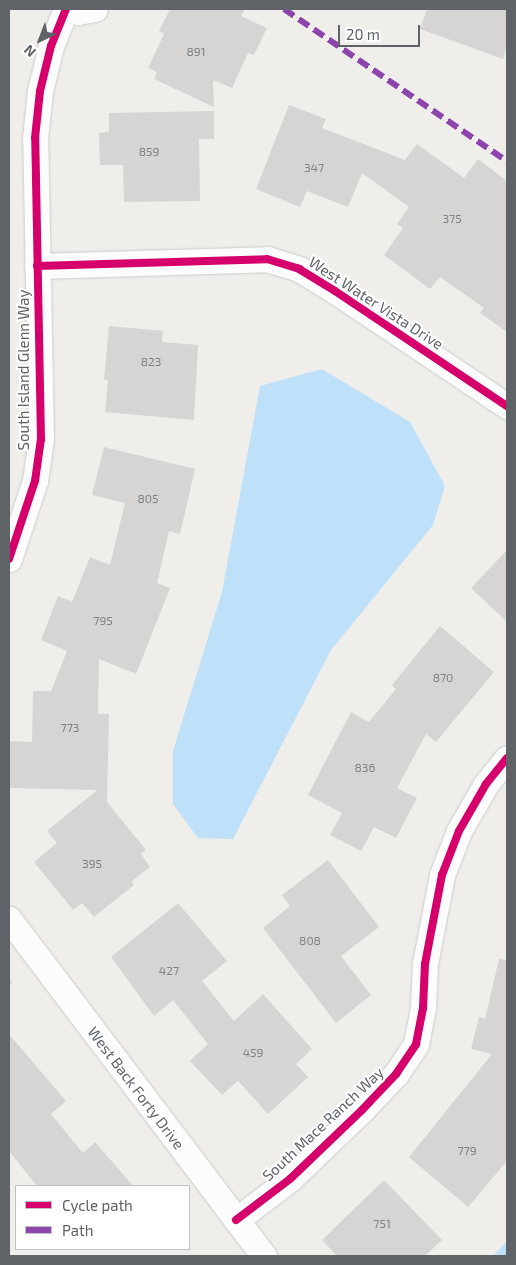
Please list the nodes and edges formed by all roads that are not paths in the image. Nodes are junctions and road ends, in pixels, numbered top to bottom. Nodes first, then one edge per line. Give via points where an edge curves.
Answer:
1 (66, 9) edge
2 (95, 9) edge
3 (37, 266) junction
4 (507, 406) edge
5 (9, 559) edge
6 (507, 758) edge
7 (9, 919) edge
8 (236, 1220) junction
9 (264, 1256) edge

1 - 2 street via 78,12
1 - 3 street, South Island Glenn Way via 51,46 37,120
3 - 4 street, West Water Vista Drive via 267,259 291,266 335,291
3 - 5 street, South Island Glenn Way via 41,440 35,481
6 - 8 street, South Mace Ranch Way via 486,784 459,831 442,875 425,964 423,1008 416,1044 396,1074 362,1110 290,1179
7 - 8 street, West Back Forty Drive
8 - 9 street, West Back Forty Drive

